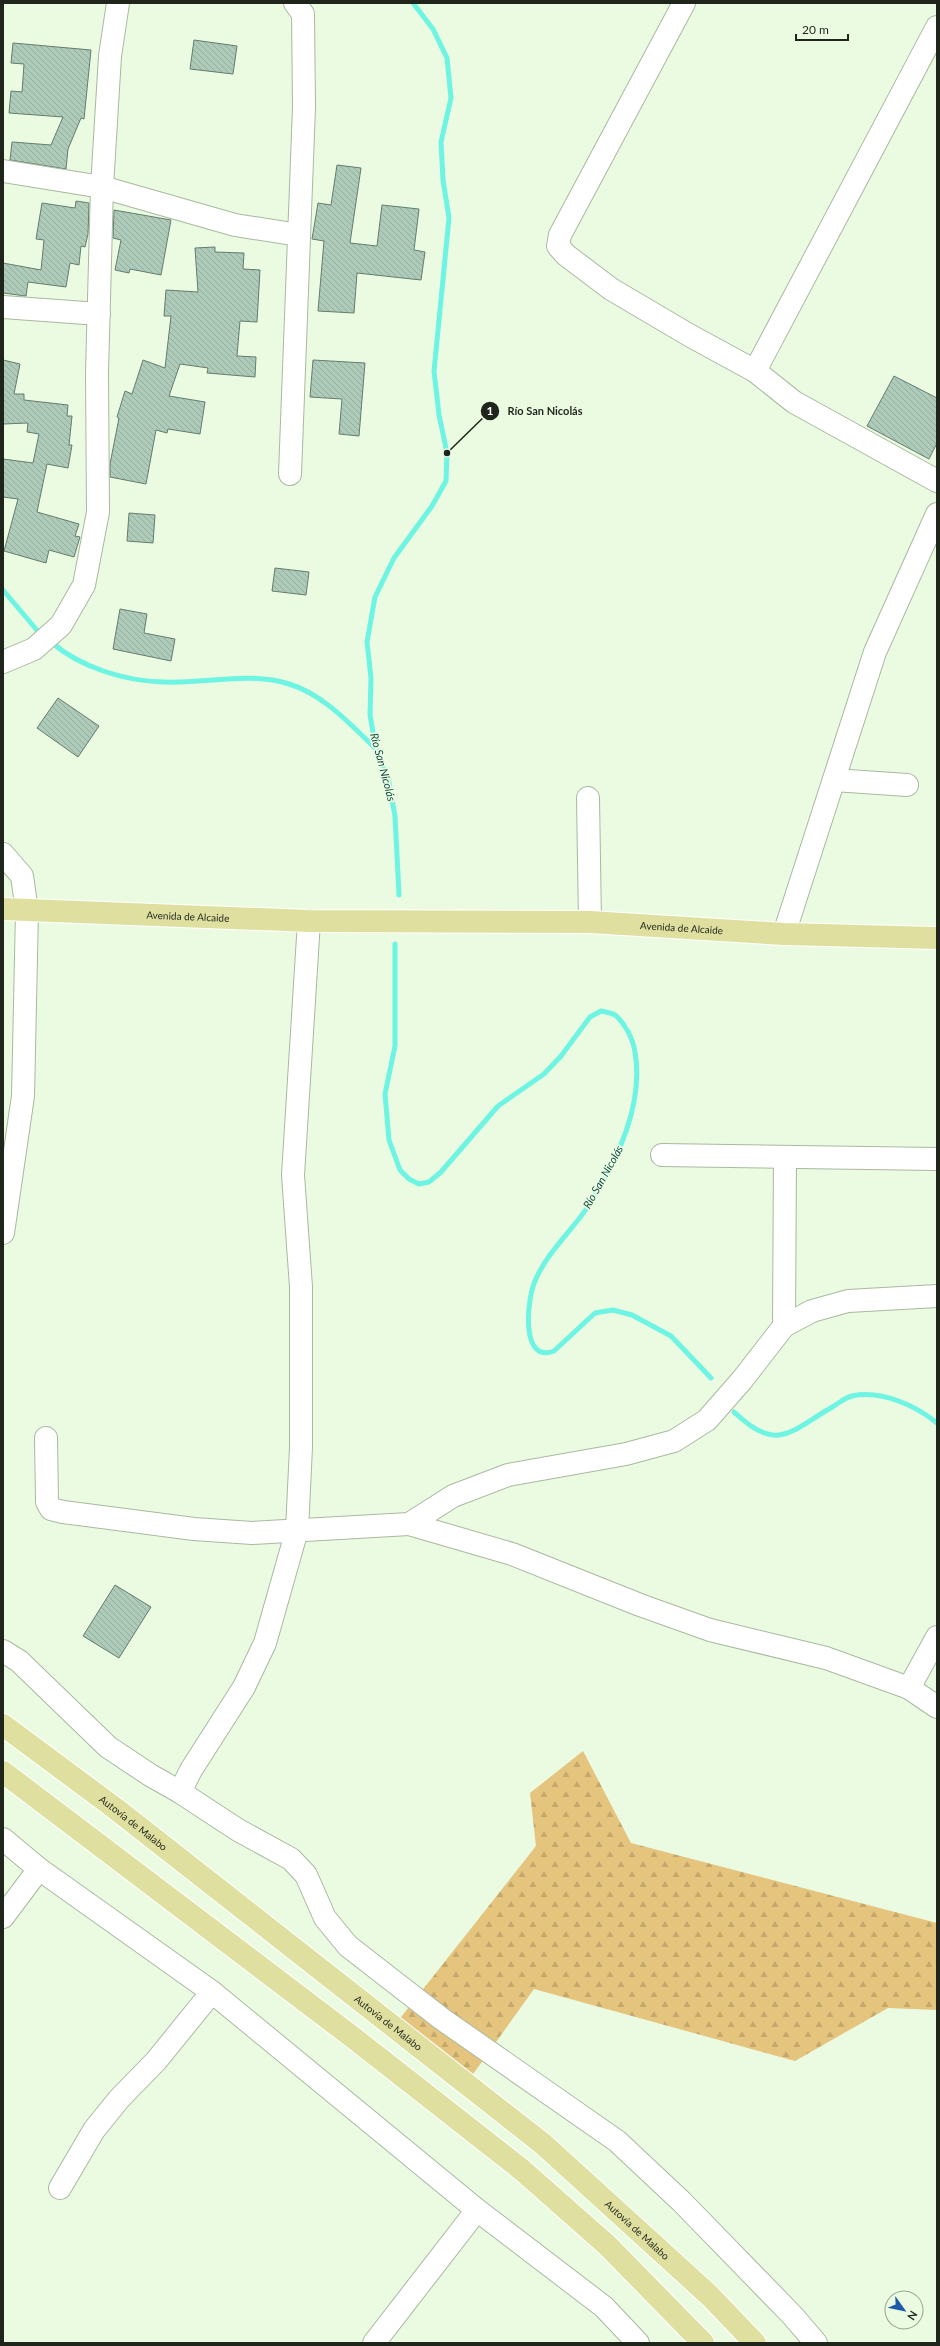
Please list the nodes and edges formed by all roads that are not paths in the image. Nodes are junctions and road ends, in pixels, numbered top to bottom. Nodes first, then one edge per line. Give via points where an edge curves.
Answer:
1 (118, 3) edge
2 (295, 3) edge
3 (684, 3) edge
4 (937, 27) edge
5 (3, 171) edge
6 (102, 187) junction
7 (299, 235) junction
8 (3, 307) edge
9 (99, 314) junction
10 (755, 371) junction
11 (290, 474) dead end
12 (937, 481) edge
13 (937, 514) edge
14 (3, 662) edge
15 (834, 780) junction
16 (907, 785) dead end
17 (588, 798) dead end
18 (3, 854) edge
19 (3, 909) edge
20 (27, 911) junction
21 (309, 921) junction
22 (590, 922) junction
23 (784, 934) junction
24 (937, 938) edge
25 (662, 1154) dead end
26 (785, 1157) junction
27 (937, 1159) edge
28 (3, 1233) edge
29 (937, 1296) edge
30 (784, 1326) junction
31 (46, 1438) dead end
32 (409, 1524) junction
33 (297, 1530) junction
34 (937, 1636) edge
35 (3, 1650) edge
36 (909, 1688) junction
37 (937, 1707) edge
38 (3, 1724) edge
39 (3, 1772) edge
40 (180, 1792) junction
41 (3, 1839) edge
42 (39, 1869) junction
43 (3, 1917) edge
44 (212, 1992) junction
45 (60, 2188) dead end
46 (477, 2210) junction
47 (374, 2343) edge
48 (638, 2343) edge
49 (703, 2343) edge
50 (755, 2343) edge
51 (816, 2343) edge

1 - 6 street via 109,70
2 - 7 street via 303,14 304,91
3 - 10 street via 560,235 558,246 611,289
4 - 10 street
5 - 6 street
6 - 7 street via 235,225
6 - 9 street
7 - 11 street
8 - 9 street
9 - 14 street via 98,512 84,585 61,625 34,649
10 - 12 street via 794,402
13 - 15 street via 875,652
15 - 16 street
15 - 23 street
17 - 22 street
18 - 20 street via 22,876
19 - 20 main road, Avenida de Alcaide
20 - 21 main road, Avenida de Alcaide
20 - 28 street via 23,1096
21 - 22 main road, Avenida de Alcaide
21 - 33 street via 293,1175 301,1286 301,1447
22 - 23 main road, Avenida de Alcaide
23 - 24 main road, Avenida de Alcaide
25 - 26 street
26 - 27 street
26 - 30 street
29 - 30 street via 848,1300 812,1311
30 - 32 street via 707,1420 674,1441 626,1454 508,1475 453,1496
31 - 33 street via 46,1496 51,1509 194,1529 252,1533
32 - 33 street
32 - 36 street via 512,1554 710,1630 826,1658
33 - 40 street via 265,1643 244,1686
34 - 36 street
35 - 40 street via 19,1661 108,1747 150,1776
36 - 37 street
38 - 50 main road, Autovía de Malabo via 116,1809 543,2144 710,2296
39 - 49 main road via 343,2029 522,2170 607,2245
40 - 51 street via 238,1830 291,1859 306,1875 325,1918 348,1946 442,2019 617,2141 682,2202
41 - 42 street
42 - 43 street
42 - 44 street
44 - 45 street via 156,2061 94,2130
44 - 46 street
46 - 47 street
46 - 48 street via 604,2307

